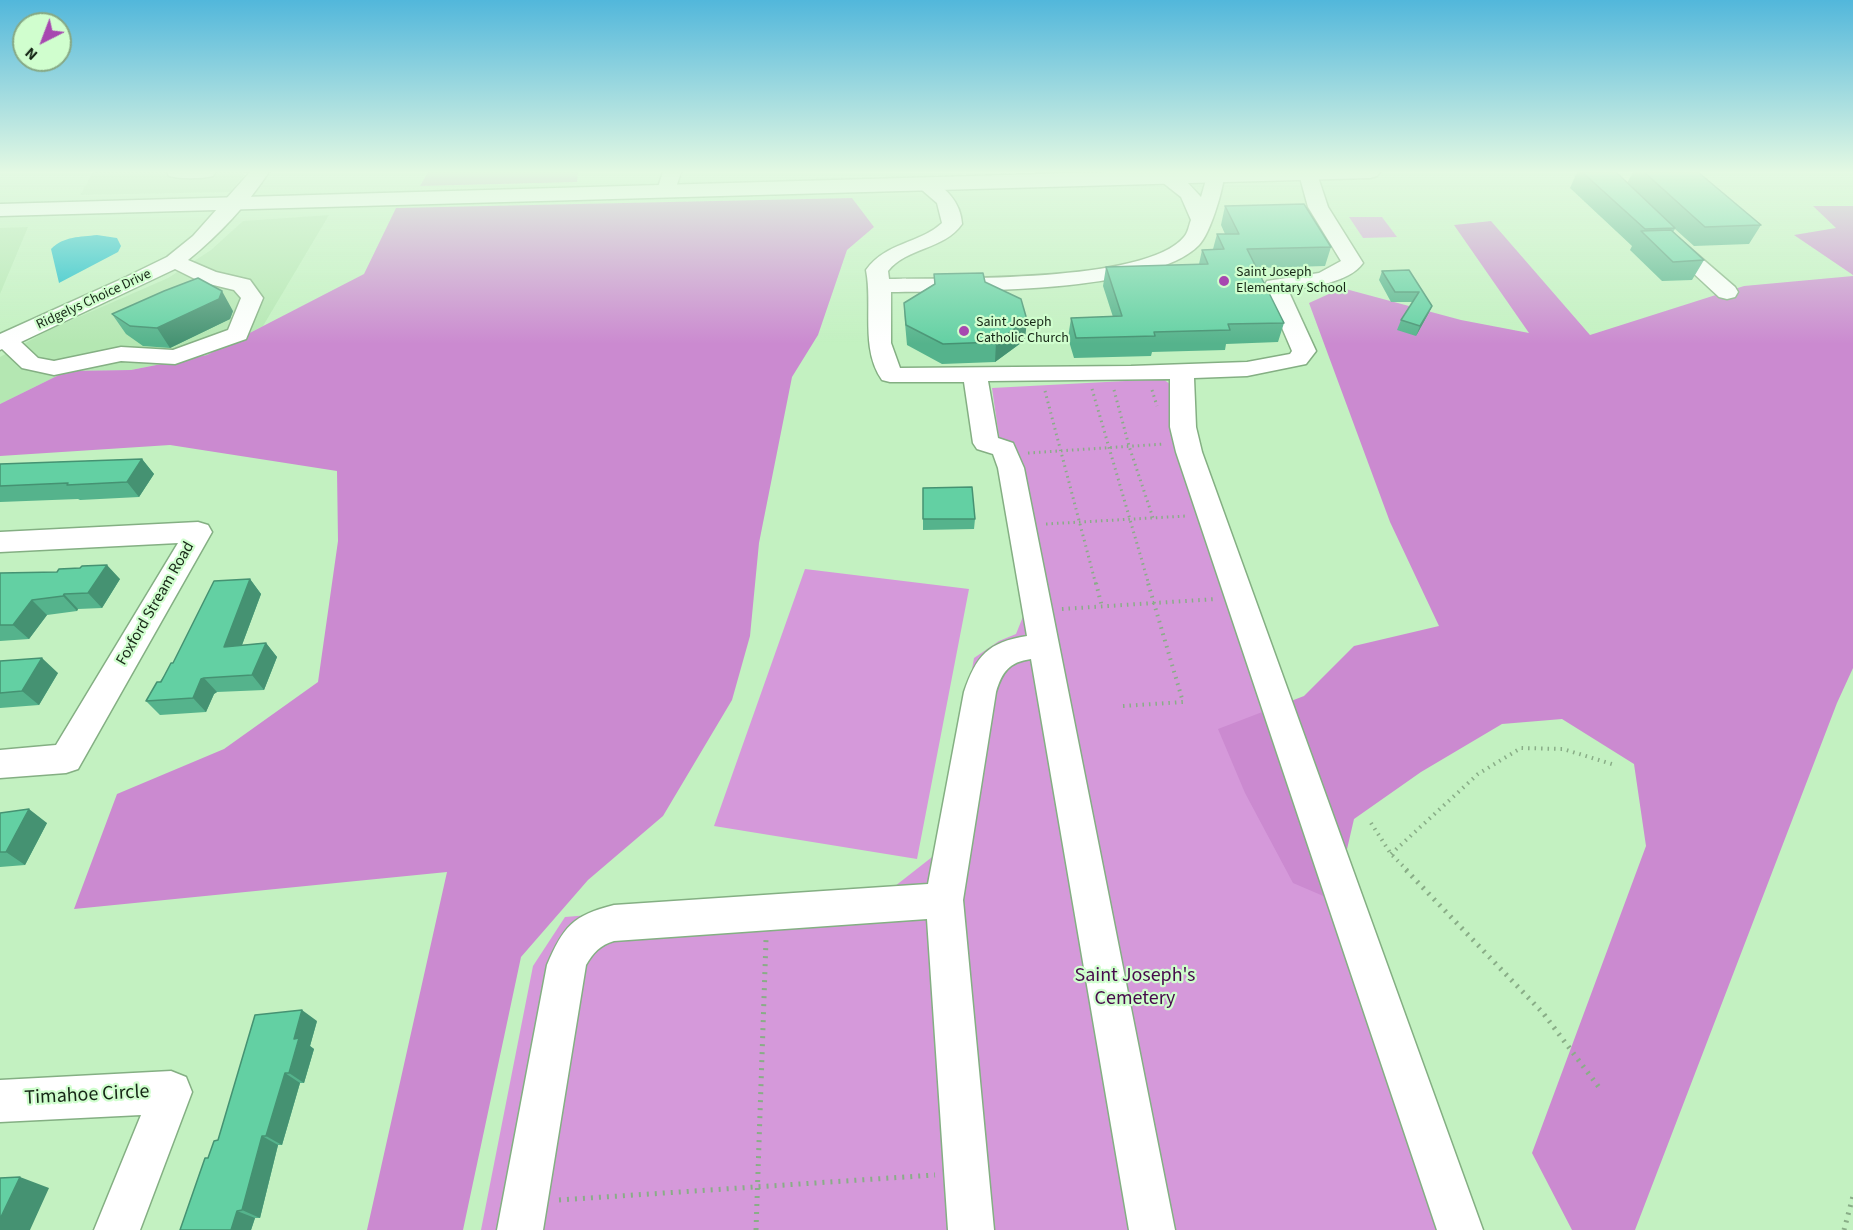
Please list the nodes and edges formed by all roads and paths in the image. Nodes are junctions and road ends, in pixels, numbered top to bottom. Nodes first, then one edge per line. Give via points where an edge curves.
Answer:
1 (210, 229) edge
2 (946, 229) edge
3 (1197, 229) edge
4 (1332, 229) edge
5 (1658, 229) edge
6 (174, 261) junction
7 (880, 286) junction
8 (1727, 292) dead end
9 (3, 342) edge
10 (1182, 370) junction
11 (975, 374) junction
12 (1113, 385) dead end
13 (1091, 386) dead end
14 (1044, 387) dead end
15 (1187, 442) junction
16 (1129, 446) junction
17 (1108, 447) junction
18 (1060, 451) junction
19 (1006, 454) junction
20 (1211, 514) junction
21 (1153, 518) junction
22 (1130, 520) junction
23 (1080, 522) junction
24 (1040, 524) dead end
25 (0, 542) edge
26 (1240, 598) junction
27 (1154, 603) junction
28 (1102, 607) junction
29 (1058, 609) dead end
30 (1045, 645) junction
31 (1123, 706) dead end
32 (0, 764) edge
33 (1615, 765) dead end
34 (1371, 823) dead end
35 (1391, 854) junction
36 (944, 900) junction
37 (767, 912) junction
38 (1601, 1090) dead end
39 (0, 1101) edge
40 (966, 1173) junction
41 (758, 1187) junction
42 (1853, 1196) edge
43 (523, 1216) edge
44 (117, 1230) edge
45 (756, 1230) edge
46 (970, 1230) edge
47 (1152, 1230) edge
48 (1460, 1230) edge
49 (1844, 1230) edge

1 - 6 street, Ridgelys Choice Drive
2 - 7 street via 884,259 877,270
3 - 7 street via 1192,241 1175,255 1118,273 1058,280
4 - 10 street via 1353,263 1325,278 1275,286 1304,351 1298,358 1247,369
5 - 8 street
6 - 9 street, Ridgelys Choice Drive
6 - 9 street via 209,277 242,285 252,298 238,334 175,357 121,354 54,368 30,363
7 - 11 street via 880,343 890,375
10 - 11 street
10 - 15 street
11 - 19 street via 986,443 1004,449
12 - 16 path
13 - 17 path
14 - 18 path
15 - 16 path
15 - 20 street
16 - 17 path
16 - 21 path
17 - 18 path
17 - 22 path
18 - 19 path
18 - 23 path
19 - 30 street
20 - 21 path
20 - 26 street
21 - 22 path
22 - 23 path
22 - 27 path
23 - 24 path
23 - 28 path
25 - 32 street, Foxford Stream Road via 198,532 66,759
26 - 27 path
26 - 48 street
27 - 28 path
27 - 31 path via 1183,702
28 - 29 path
30 - 36 street via 1013,649 997,658 986,671
30 - 47 street
33 - 35 path via 1563,750 1521,748 1478,774
34 - 35 path
35 - 38 path via 1543,1013
36 - 37 street
36 - 40 street
37 - 41 path
37 - 43 street via 614,923 595,927 575,945 567,965
39 - 44 street, Timahoe Circle via 171,1092
40 - 41 path
40 - 46 street
41 - 43 path
41 - 45 path
42 - 49 path

